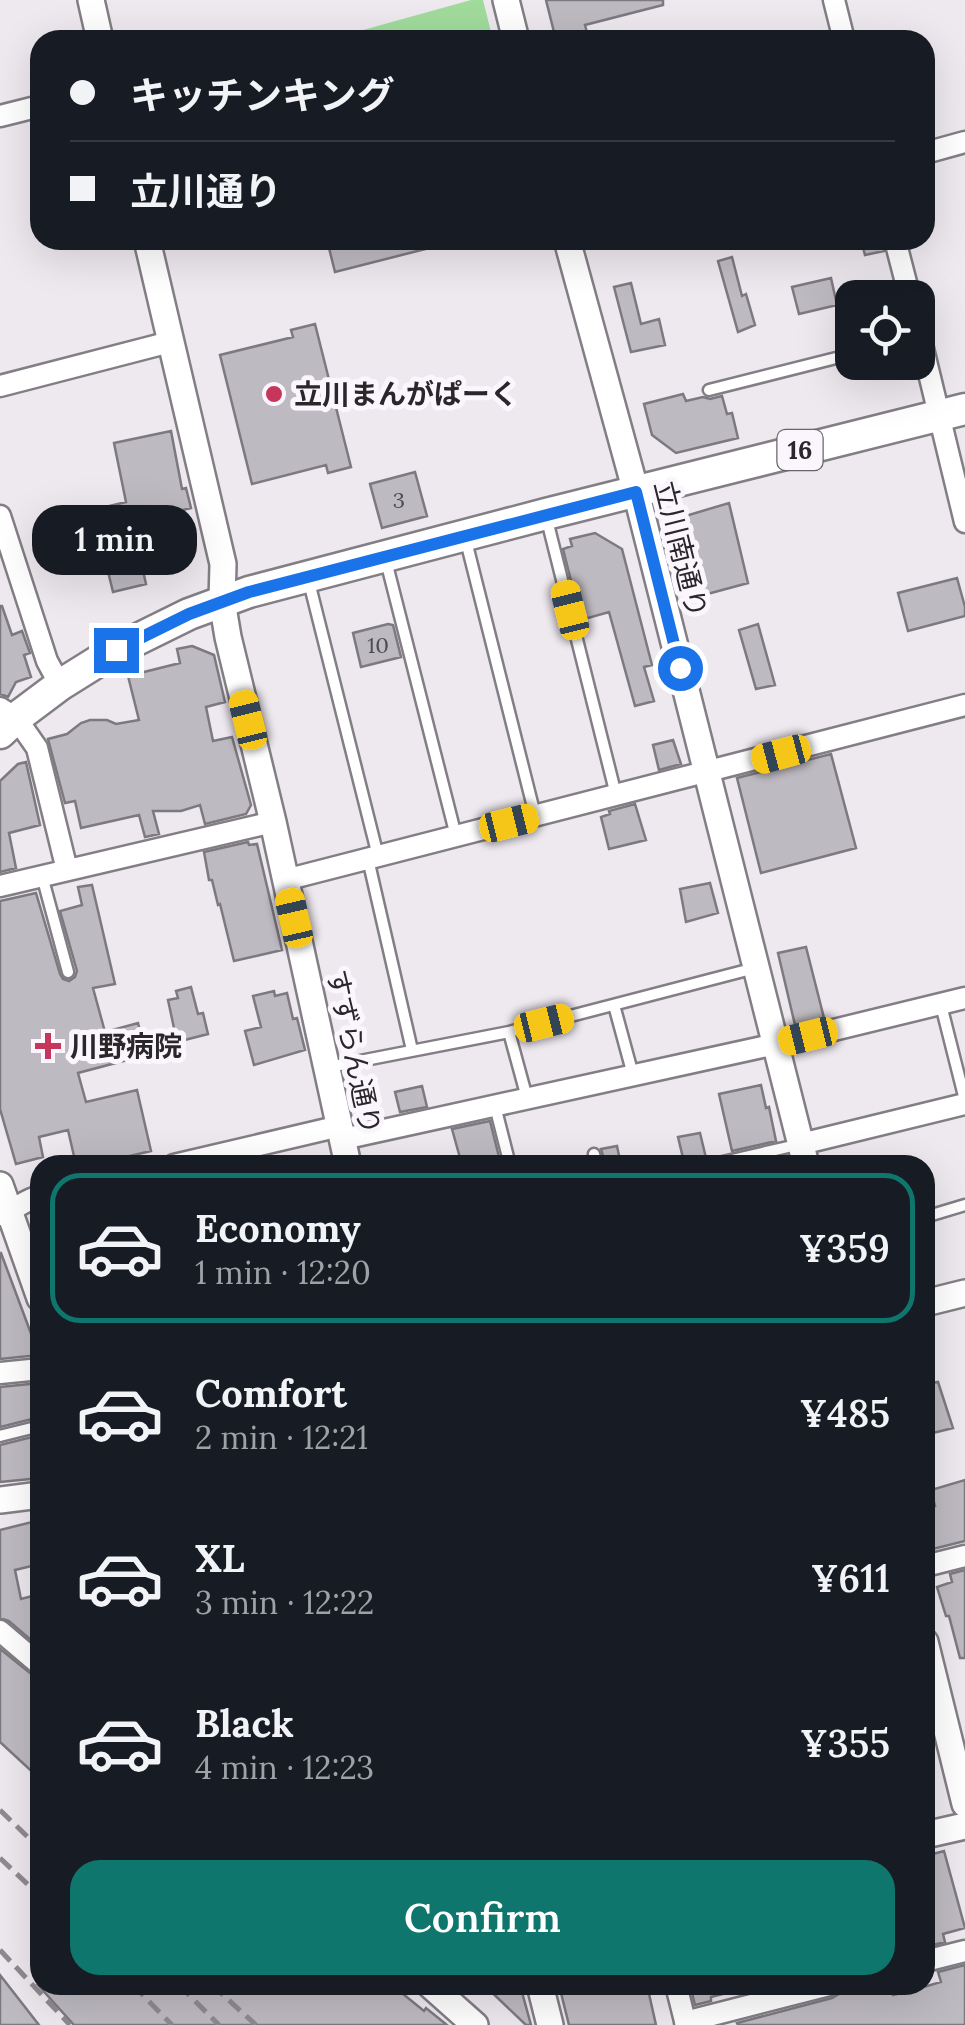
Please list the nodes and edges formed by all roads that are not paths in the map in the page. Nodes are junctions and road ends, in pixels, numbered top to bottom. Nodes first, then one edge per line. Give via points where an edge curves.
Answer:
1 (90, 0) edge
2 (506, 0) edge
3 (834, 0) edge
4 (98, 30) edge
5 (514, 30) edge
6 (842, 30) edge
7 (30, 108) edge
8 (0, 116) edge
9 (965, 142) edge
10 (935, 150) edge
11 (149, 250) edge
12 (574, 250) edge
13 (898, 250) edge
14 (905, 280) edge
15 (170, 342) junction
16 (835, 358) edge
17 (935, 373) edge
18 (0, 386) edge
19 (709, 390) dead end
20 (952, 412) edge
21 (636, 492) junction
22 (546, 514) junction
23 (0, 516) edge
24 (965, 522) edge
25 (465, 535) junction
26 (6, 552) edge
27 (384, 556) junction
28 (308, 576) junction
29 (222, 601) junction
30 (60, 685) junction
31 (965, 705) edge
32 (5, 720) edge
33 (707, 773) junction
34 (616, 796) junction
35 (536, 816) junction
36 (273, 822) junction
37 (456, 836) junction
38 (373, 858) junction
39 (68, 870) junction
40 (42, 876) junction
41 (286, 880) junction
42 (0, 886) edge
43 (756, 968) junction
44 (68, 972) dead end
45 (965, 998) edge
46 (940, 1004) junction
47 (614, 1005) junction
48 (509, 1032) junction
49 (776, 1044) junction
50 (412, 1050) junction
51 (328, 1068) junction
52 (633, 1075) junction
53 (527, 1098) junction
54 (965, 1102) edge
55 (494, 1106) junction
56 (342, 1133) junction
57 (804, 1154) edge
58 (226, 1155) edge
59 (346, 1155) edge
60 (507, 1155) edge
61 (0, 1185) edge
62 (30, 1200) edge
63 (965, 1205) edge
64 (5, 1214) edge
65 (935, 1214) edge
66 (30, 1274) edge
67 (964, 1296) edge
68 (935, 1301) edge
69 (30, 1370) edge
70 (0, 1373) edge
71 (30, 1428) edge
72 (0, 1436) edge
73 (30, 1496) edge
74 (0, 1500) edge
75 (965, 1556) edge
76 (935, 1564) edge
77 (0, 1631) edge
78 (30, 1656) edge
79 (935, 1682) edge
80 (965, 1804) edge
81 (965, 1826) edge
82 (935, 1833) edge
83 (965, 1950) edge
84 (935, 1958) edge
85 (441, 1995) edge
86 (542, 1995) edge
87 (678, 1995) edge
88 (792, 1995) edge
89 (685, 2023) edge
90 (475, 2025) edge
91 (550, 2025) edge

1 - 4 street
2 - 5 street
3 - 6 street
7 - 8 street
9 - 10 street
11 - 15 street, すずらん通り
12 - 21 street, 立川南通り
13 - 14 street
15 - 18 street
15 - 29 street, すずらん通り via 223,564
16 - 19 lane
17 - 20 street
20 - 21 main road, 16
20 - 24 street
21 - 22 main road, 16
21 - 33 street, 立川南通り
22 - 25 main road, 16
22 - 34 lane
23 - 26 street
25 - 27 main road, 16
25 - 35 lane
26 - 30 street
27 - 28 main road, 16
27 - 37 lane
28 - 29 main road, 16
28 - 38 lane
29 - 30 main road, 16 via 141,636
29 - 36 street, すずらん通り
30 - 32 main road, 16
31 - 33 street
32 - 39 street via 37,748
33 - 34 street
33 - 43 street, 立川南通り
34 - 35 street
35 - 37 street
36 - 39 street
36 - 41 street, すずらん通り
37 - 38 street
38 - 41 street
38 - 50 lane
39 - 40 street
40 - 42 street
40 - 44 lane
41 - 51 street, すずらん通り
43 - 47 lane
43 - 49 street, 立川南通り
45 - 46 street
46 - 49 street
46 - 54 lane
47 - 48 lane
47 - 52 lane
48 - 50 lane
48 - 53 lane
49 - 52 street
49 - 57 street, 立川南通り
50 - 51 lane
51 - 56 street, すずらん通り
52 - 53 street
53 - 55 street
54 - 57 street
55 - 56 street
55 - 60 lane
56 - 58 street
56 - 59 street, すずらん通り
61 - 64 street
62 - 64 street
63 - 65 lane
64 - 66 street
67 - 68 street
69 - 70 street
71 - 72 lane
73 - 74 street
75 - 76 street
77 - 78 street
79 - 80 street
81 - 82 street
83 - 84 street
85 - 90 street
86 - 91 street
87 - 89 street
88 - 89 street

